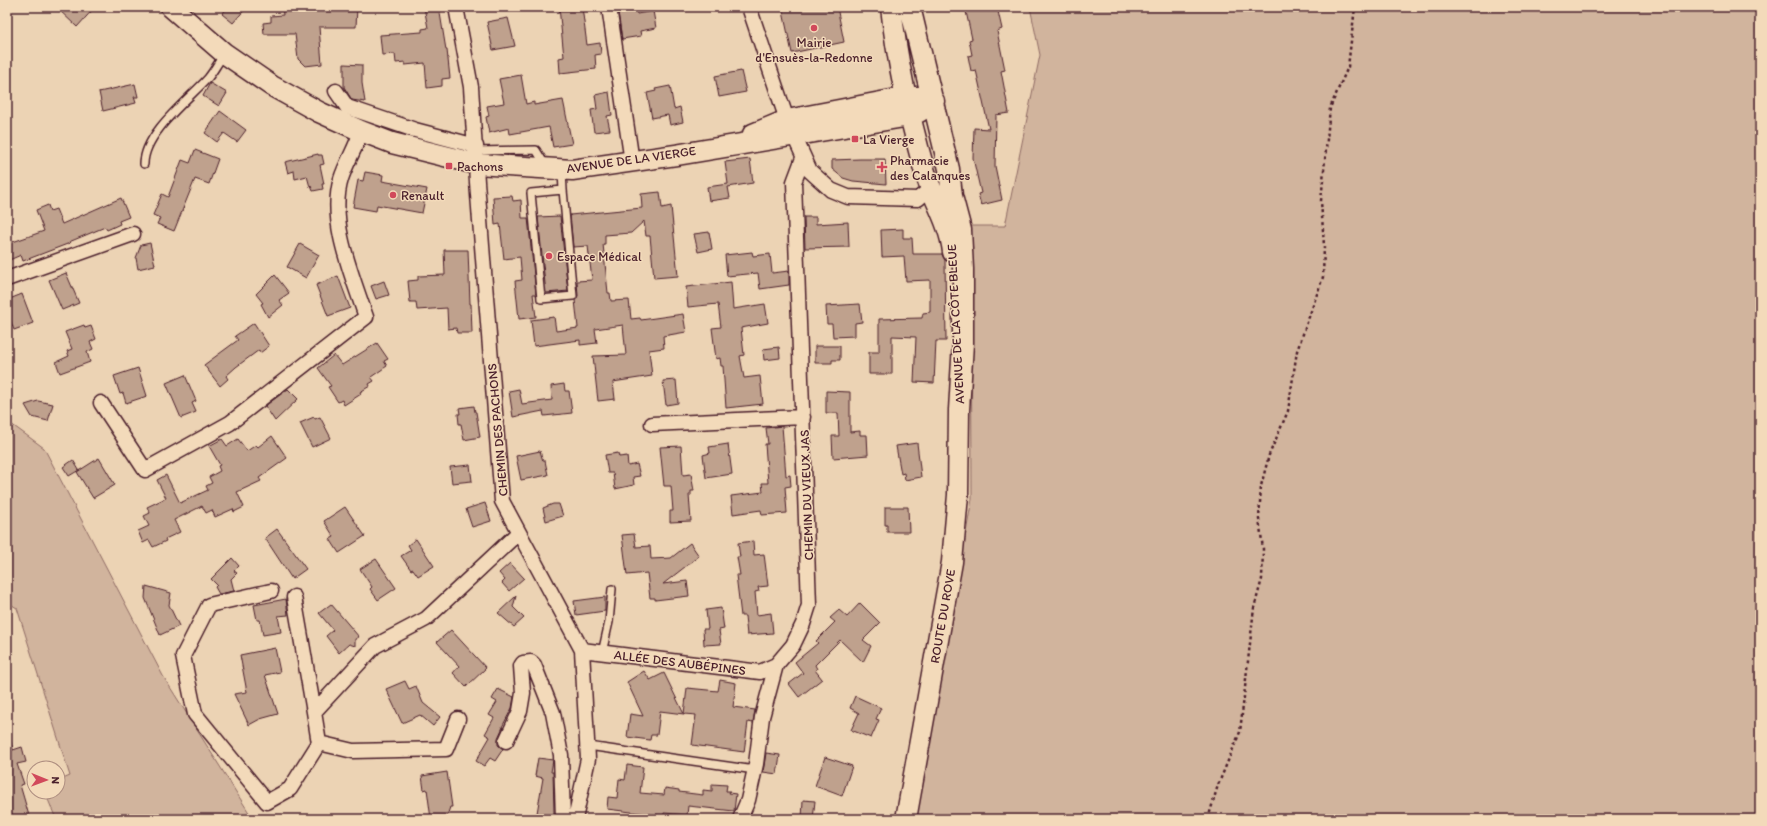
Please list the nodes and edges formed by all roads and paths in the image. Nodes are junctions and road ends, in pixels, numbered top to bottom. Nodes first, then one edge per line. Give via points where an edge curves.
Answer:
1 (171, 7) edge
2 (456, 7) edge
3 (609, 7) edge
4 (749, 7) edge
5 (891, 7) edge
6 (910, 7) edge
7 (1355, 7) edge
8 (224, 53) junction
9 (336, 91) dead end
10 (934, 101) junction
11 (909, 106) junction
12 (790, 128) junction
13 (361, 131) junction
14 (476, 154) junction
15 (803, 158) junction
16 (632, 162) junction
17 (144, 164) dead end
18 (555, 169) junction
19 (563, 190) junction
20 (924, 194) junction
21 (134, 234) dead end
22 (7, 279) edge
23 (101, 403) dead end
24 (959, 410) junction
25 (803, 417) junction
26 (652, 424) dead end
27 (518, 533) junction
28 (612, 590) dead end
29 (271, 591) dead end
30 (294, 597) dead end
31 (582, 650) junction
32 (602, 653) junction
33 (776, 665) junction
34 (314, 712) junction
35 (458, 719) dead end
36 (506, 741) dead end
37 (319, 743) junction
38 (588, 746) junction
39 (755, 770) junction
40 (563, 819) edge
41 (575, 819) edge
42 (740, 819) edge
43 (906, 819) edge
44 (1208, 819) edge

1 - 8 main road, AVENUE DE LA VIERGE
2 - 14 street, CHEMIN DES PACHONS via 471,87
3 - 16 street
4 - 12 street
5 - 11 main road, AVENUE DE LA CÔTE BLEUE
6 - 10 main road, AVENUE DE LA CÔTE BLEUE
7 - 44 path via 1348,67 1330,108 1322,201 1322,277 1297,351 1288,411 1269,455 1261,486 1259,519 1263,549 1262,579 1254,608 1240,732 1218,785
8 - 13 main road, AVENUE DE LA VIERGE via 272,86
8 - 17 lane via 208,77 160,128 144,154
9 - 14 street via 348,107
10 - 11 main road
10 - 24 main road, AVENUE DE LA CÔTE BLEUE via 963,248 963,343
11 - 12 main road, AVENUE DE LA VIERGE
11 - 20 main road, AVENUE DE LA CÔTE BLEUE via 924,170
12 - 15 street
12 - 16 main road, AVENUE DE LA VIERGE via 726,145
13 - 14 main road, AVENUE DE LA VIERGE via 392,143
13 - 23 street via 340,180 338,204 340,236 366,317 230,423 144,470
14 - 18 main road, AVENUE DE LA VIERGE
14 - 27 street, CHEMIN DES PACHONS via 502,501
15 - 20 street via 810,171 831,190 848,197 899,199
15 - 25 street, CHEMIN DU VIEUX JAS via 794,182
16 - 18 main road, AVENUE DE LA VIERGE via 572,170
18 - 19 lane
19 - 19 lane via 531,193 541,299 572,296
20 - 24 main road, AVENUE DE LA CÔTE BLEUE via 952,245
21 - 22 street
24 - 43 main road, ROUTE DU ROVE via 958,495 952,562
25 - 26 street
25 - 33 street, CHEMIN DU VIEUX JAS via 809,605 793,645
27 - 31 street, CHEMIN DES PACHONS
27 - 34 street via 426,619 375,646
28 - 32 lane via 609,622
29 - 37 street via 209,606 183,656 195,714 267,802 290,789
30 - 34 street
31 - 32 street, ALLÉE DES AUBÉPINES
31 - 38 street, CHEMIN DES PACHONS
32 - 33 street, ALLÉE DES AUBÉPINES via 760,672
33 - 39 street, CHEMIN DU VIEUX JAS via 762,717
34 - 37 street
35 - 37 street via 446,749 353,751
36 - 40 street via 520,711 523,693 521,666 523,663 531,662 553,713 561,755
38 - 39 lane
38 - 41 street, CHEMIN DES PACHONS via 588,759
39 - 42 street, CHEMIN DU VIEUX JAS via 748,800

